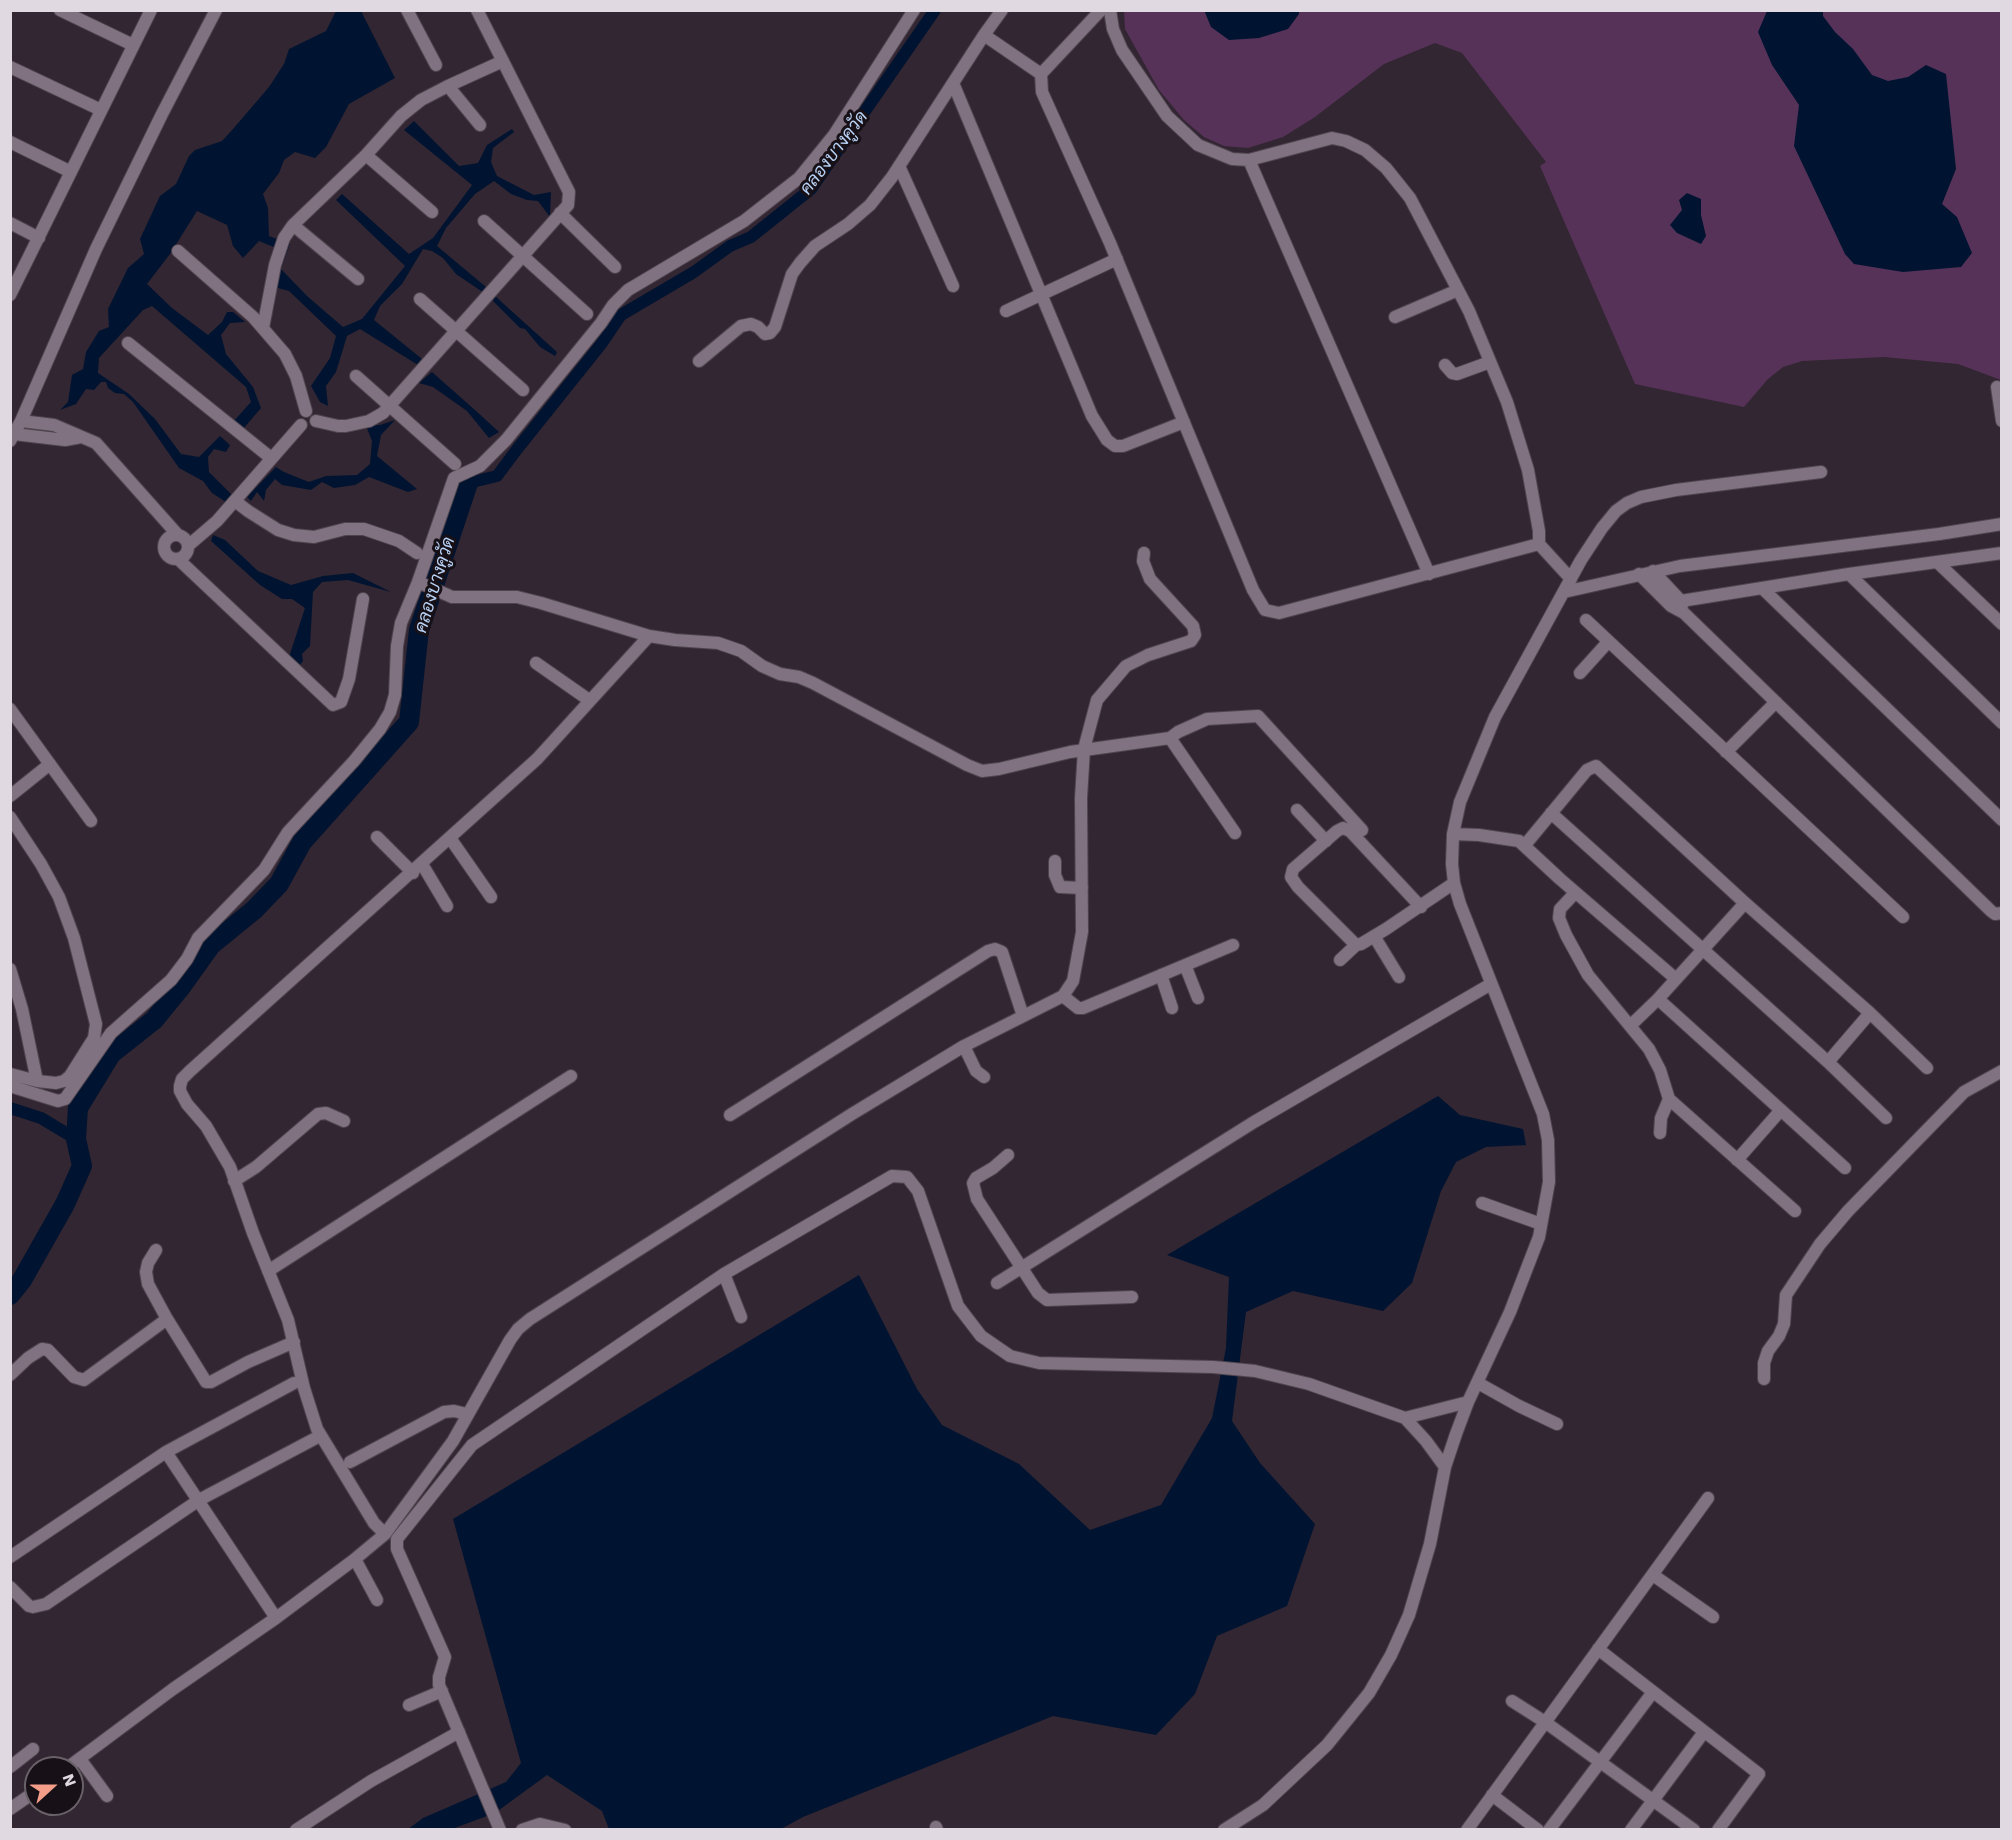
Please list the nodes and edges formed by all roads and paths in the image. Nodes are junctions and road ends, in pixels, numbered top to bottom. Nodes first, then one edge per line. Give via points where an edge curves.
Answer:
1 (60, 10) edge
2 (151, 10) edge
3 (216, 10) edge
4 (407, 10) edge
5 (477, 10) edge
6 (914, 10) edge
7 (1002, 10) edge
8 (1101, 10) edge
9 (1110, 10) edge
10 (984, 35) junction
11 (133, 45) junction
12 (503, 61) junction
13 (436, 65) dead end
14 (10, 68) edge
15 (1041, 74) junction
16 (953, 82) junction
17 (448, 86) junction
18 (101, 111) junction
19 (480, 125) dead end
20 (10, 142) edge
21 (366, 155) junction
22 (1249, 160) junction
23 (899, 166) junction
24 (71, 172) junction
25 (432, 212) dead end
26 (560, 213) junction
27 (484, 221) dead end
28 (10, 223) edge
29 (293, 225) junction
30 (39, 238) junction
31 (178, 251) dead end
32 (522, 254) junction
33 (1117, 260) junction
34 (615, 267) dead end
35 (358, 279) dead end
36 (953, 286) dead end
37 (1458, 290) junction
38 (1041, 294) junction
39 (10, 295) edge
40 (420, 299) dead end
41 (1006, 311) dead end
42 (586, 314) dead end
43 (1395, 317) dead end
44 (263, 328) junction
45 (456, 331) junction
46 (128, 343) dead end
47 (699, 361) dead end
48 (1490, 362) junction
49 (1445, 365) dead end
50 (356, 376) dead end
51 (1997, 387) dead end
52 (523, 390) dead end
53 (390, 404) junction
54 (306, 411) junction
55 (21, 421) junction
56 (316, 422) junction
57 (1184, 422) junction
58 (2001, 422) edge
59 (301, 425) junction
60 (12, 437) edge
61 (82, 437) junction
62 (271, 459) junction
63 (455, 464) dead end
64 (1821, 472) dead end
65 (241, 506) junction
66 (2001, 524) edge
67 (177, 534) junction
68 (1539, 544) junction
69 (189, 545) junction
70 (417, 553) dead end
71 (1144, 553) dead end
72 (2001, 553) edge
73 (178, 559) junction
74 (1937, 561) junction
75 (1653, 571) junction
76 (1429, 574) junction
77 (1639, 574) junction
78 (1849, 574) junction
79 (1571, 579) junction
80 (421, 584) junction
81 (1763, 589) junction
82 (1564, 592) junction
83 (363, 599) dead end
84 (1679, 607) junction
85 (1586, 620) dead end
86 (2001, 624) edge
87 (649, 636) junction
88 (1608, 642) junction
89 (536, 663) dead end
90 (1580, 673) dead end
91 (589, 700) junction
92 (1776, 702) junction
93 (10, 709) edge
94 (2001, 723) edge
95 (1170, 738) junction
96 (1084, 746) junction
97 (1726, 752) junction
98 (50, 764) junction
99 (10, 796) edge
100 (1297, 810) dead end
101 (1551, 813) junction
102 (10, 817) edge
103 (2001, 820) edge
104 (91, 821) dead end
105 (1362, 830) dead end
106 (1235, 833) dead end
107 (1454, 834) junction
108 (377, 837) dead end
109 (450, 838) junction
110 (1326, 841) junction
111 (1522, 843) junction
112 (1055, 861) dead end
113 (418, 868) junction
114 (1454, 884) junction
115 (1082, 888) junction
116 (1575, 892) junction
117 (491, 897) dead end
118 (1745, 903) junction
119 (447, 906) dead end
120 (1421, 907) junction
121 (2001, 913) edge
122 (1903, 917) dead end
123 (1374, 936) junction
124 (1233, 945) dead end
125 (1356, 945) junction
126 (1702, 950) junction
127 (1340, 960) dead end
128 (1185, 965) junction
129 (10, 969) edge
130 (1161, 975) junction
131 (1399, 977) dead end
132 (1676, 979) junction
133 (1491, 984) junction
134 (1063, 996) junction
135 (1198, 998) dead end
136 (1658, 999) junction
137 (1172, 1008) dead end
138 (1870, 1014) junction
139 (1023, 1017) junction
140 (1631, 1025) junction
141 (964, 1046) junction
142 (1828, 1062) junction
143 (1927, 1068) dead end
144 (2000, 1072) edge
145 (10, 1074) edge
146 (571, 1076) dead end
147 (984, 1077) dead end
148 (37, 1081) junction
149 (10, 1086) edge
150 (1669, 1099) junction
151 (1781, 1110) junction
152 (730, 1115) dead end
153 (1886, 1118) dead end
154 (344, 1121) dead end
155 (1660, 1133) dead end
156 (1008, 1155) dead end
157 (1737, 1160) junction
158 (1845, 1168) dead end
159 (234, 1181) junction
160 (1482, 1203) dead end
161 (1795, 1211) dead end
162 (1541, 1224) junction
163 (156, 1250) dead end
164 (1022, 1267) junction
165 (268, 1271) junction
166 (724, 1274) junction
167 (997, 1282) dead end
168 (1132, 1297) dead end
169 (741, 1317) dead end
170 (167, 1319) junction
171 (294, 1342) junction
172 (10, 1375) edge
173 (1764, 1379) dead end
174 (294, 1383) dead end
175 (1478, 1383) junction
176 (1468, 1402) junction
177 (467, 1414) junction
178 (1405, 1418) junction
179 (1557, 1424) dead end
180 (316, 1438) dead end
181 (166, 1452) junction
182 (350, 1462) dead end
183 (1445, 1467) junction
184 (1708, 1498) dead end
185 (199, 1500) junction
186 (385, 1534) junction
187 (10, 1557) edge
188 (355, 1560) junction
189 (1653, 1575) junction
190 (10, 1587) edge
191 (377, 1600) dead end
192 (1713, 1617) dead end
193 (276, 1618) junction
194 (1598, 1649) junction
195 (442, 1691) junction
196 (1653, 1692) junction
197 (1512, 1701) dead end
198 (409, 1705) dead end
199 (1545, 1722) junction
200 (459, 1732) junction
201 (1704, 1732) junction
202 (33, 1749) dead end
203 (84, 1756) edge
204 (1600, 1762) junction
205 (84, 1765) edge
206 (10, 1767) edge
207 (1492, 1795) junction
208 (106, 1796) dead end
209 (1653, 1800) junction
210 (296, 1830) edge
211 (500, 1830) edge
212 (522, 1830) edge
213 (565, 1830) edge
214 (1224, 1830) edge
215 (1467, 1830) edge
216 (1538, 1830) edge
217 (1549, 1830) edge
218 (1631, 1830) edge
219 (1694, 1830) edge
220 (1718, 1830) edge

1 - 11 street
2 - 11 street
3 - 55 street via 96,249
4 - 13 street
5 - 12 street
6 - 80 street via 834,135 799,178 736,226 628,290 506,440 480,466 454,478
7 - 10 street
8 - 15 street
9 - 22 street via 1122,50 1167,116 1198,145 1232,159
10 - 15 street
10 - 16 street
11 - 18 street
12 - 17 street
12 - 26 street via 569,192 568,205
14 - 18 street
15 - 33 street via 1042,92
16 - 23 street
16 - 38 street
17 - 19 street
17 - 21 street via 400,116
18 - 24 street
20 - 24 street
21 - 25 street
21 - 29 street
22 - 37 street via 1332,138 1365,150 1386,168 1410,198
22 - 76 street
23 - 36 street
23 - 47 street via 870,205 815,246 800,263 792,274 770,333 765,334 751,324 741,326
24 - 30 street
26 - 32 street
26 - 34 street
27 - 32 street
28 - 30 street
29 - 35 street
29 - 44 street via 275,265
30 - 39 street
31 - 44 street
32 - 42 street
32 - 45 street
33 - 38 street
33 - 57 street
37 - 43 street
37 - 48 street
38 - 41 street
38 - 57 street via 1092,416 1107,440 1123,446
40 - 45 street
44 - 54 street via 285,354
45 - 52 street
45 - 53 street
46 - 62 street
48 - 49 street via 1457,374
48 - 68 street via 1528,470
50 - 53 street
51 - 58 street
53 - 56 street via 369,421 346,426
53 - 63 street
54 - 56 street via 314,414
54 - 59 street via 299,417
55 - 60 street
55 - 61 street via 54,425
56 - 59 street via 307,428
57 - 76 street via 1253,590 1265,610 1279,613
59 - 62 street
60 - 61 street
61 - 67 street via 96,443
62 - 65 street
64 - 79 street via 1641,497 1616,511
65 - 69 street
65 - 70 street via 278,530 294,535 314,537 345,529 364,529 399,541
66 - 75 street
67 - 69 street
67 - 73 street via 166,539 164,547 170,557
68 - 76 street
68 - 79 street
69 - 73 street via 187,553
71 - 96 street via 1150,579 1196,634 1191,641 1126,666 1097,700
72 - 74 street
73 - 83 street via 333,705 341,702 349,679
74 - 78 street
74 - 86 street
75 - 77 street
75 - 84 street
77 - 82 street
77 - 84 street
78 - 81 street
78 - 94 street
79 - 82 street
80 - 87 street via 452,597 518,597
80 - 149 street via 401,623 390,712 354,761 288,832 264,870 198,938 171,980 111,1033 65,1100
81 - 84 street
81 - 103 street
82 - 107 street via 1495,717 1460,802
84 - 92 street
85 - 88 street
87 - 91 street
87 - 96 street via 718,643 741,651 762,666 813,683 982,771
88 - 90 street
88 - 97 street
89 - 91 street
91 - 109 street via 537,759
92 - 97 street
92 - 121 street via 1991,911
93 - 98 street
95 - 96 street
95 - 105 street via 1207,719 1258,716
95 - 106 street
96 - 115 street
97 - 122 street
98 - 99 street
98 - 104 street
100 - 110 street
101 - 111 street
101 - 118 street via 1587,770 1596,766
101 - 126 street
102 - 148 street via 59,897 96,1024 94,1038 70,1076 56,1083
107 - 111 street via 1493,836
107 - 114 street
108 - 113 street
109 - 113 street
109 - 117 street
110 - 120 street via 1343,828 1350,831
110 - 125 street via 1293,869 1291,876
111 - 116 street
112 - 115 street via 1060,887
113 - 119 street
113 - 159 street via 182,1079 182,1096 219,1146
114 - 120 street
114 - 133 street
115 - 134 street via 1082,932 1073,981
116 - 132 street
116 - 140 street via 1560,909 1566,936 1588,975
118 - 126 street
118 - 138 street
120 - 123 street
123 - 125 street
123 - 131 street
124 - 128 street
125 - 127 street
126 - 132 street
126 - 142 street
128 - 130 street
128 - 135 street
129 - 148 street
130 - 134 street via 1083,1008
130 - 137 street
132 - 136 street
133 - 162 street via 1543,1114 1549,1182
133 - 164 street via 1254,1122
134 - 139 street
136 - 140 street
136 - 151 street
138 - 142 street
138 - 143 street
139 - 141 street
139 - 152 street via 1002,952 988,951
140 - 150 street via 1650,1049
141 - 147 street via 976,1071
141 - 177 street via 530,1319 510,1340
142 - 153 street
144 - 173 street via 1964,1092 1820,1244 1786,1295 1784,1324 1768,1351
145 - 148 street
146 - 165 street
150 - 155 street
150 - 157 street
151 - 157 street
151 - 158 street
154 - 159 street via 326,1113 318,1114
156 - 164 street via 973,1183 977,1199
157 - 161 street
159 - 165 street
160 - 162 street
162 - 175 street via 1510,1312
163 - 170 street via 146,1272
164 - 167 street
164 - 168 street via 1047,1300
165 - 171 street
166 - 169 street
166 - 178 street via 892,1176 908,1177 918,1191 958,1306 981,1336 1010,1356 1038,1363 1255,1371 1309,1384
166 - 195 street via 472,1445 397,1539 397,1549 445,1656 439,1677
170 - 171 street via 206,1382
170 - 172 street via 84,1380 74,1377 48,1350 42,1349
171 - 186 street via 317,1429 374,1523
174 - 181 street
175 - 176 street
175 - 179 street
176 - 178 street
176 - 183 street
177 - 182 street via 444,1412
177 - 186 street via 453,1441
178 - 183 street
180 - 185 street
181 - 185 street
181 - 187 street
183 - 214 street via 1430,1544 1409,1615 1392,1655 1369,1693 1327,1745 1263,1804
184 - 189 street
185 - 190 street via 42,1605 29,1606
185 - 193 street
186 - 188 street
188 - 191 street
188 - 193 street
189 - 192 street
189 - 194 street
193 - 203 street via 172,1689
194 - 196 street
194 - 199 street
195 - 198 street
195 - 200 street
196 - 201 street
196 - 204 street
197 - 199 street
199 - 204 street
199 - 207 street
200 - 210 street via 388,1770
200 - 211 street
201 - 209 street
201 - 220 street via 1759,1774
202 - 206 street
204 - 209 street
204 - 217 street
205 - 208 street
207 - 215 street
207 - 216 street
209 - 218 street
209 - 219 street
212 - 213 street via 540,1824

